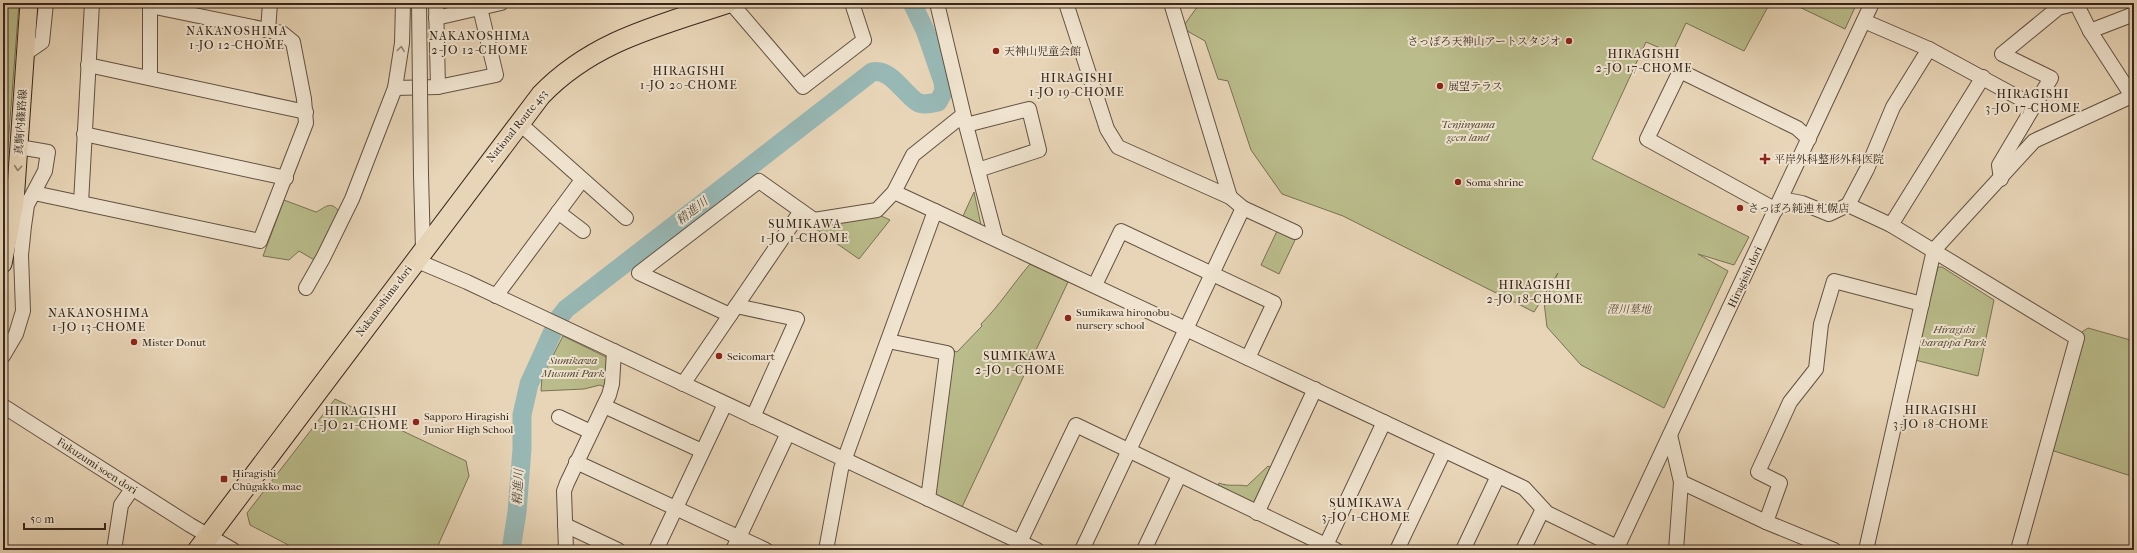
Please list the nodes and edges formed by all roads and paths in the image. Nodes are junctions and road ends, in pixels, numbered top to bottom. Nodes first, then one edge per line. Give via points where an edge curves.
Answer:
1 (29, 3) edge
2 (46, 3) edge
3 (92, 3) edge
4 (270, 3) edge
5 (403, 3) edge
6 (418, 3) edge
7 (436, 3) edge
8 (501, 3) edge
9 (727, 3) edge
10 (731, 3) edge
11 (852, 3) edge
12 (937, 3) edge
13 (1066, 3) edge
14 (1171, 3) edge
15 (1872, 3) edge
16 (2077, 3) edge
17 (480, 8) junction
18 (2134, 14) edge
19 (436, 18) junction
20 (1864, 21) junction
21 (268, 31) junction
22 (2090, 31) junction
23 (1929, 49) junction
24 (26, 53) junction
25 (88, 65) junction
26 (1983, 77) junction
27 (150, 78) junction
28 (438, 87) junction
29 (395, 88) junction
30 (2034, 106) junction
31 (306, 112) junction
32 (964, 120) junction
33 (518, 122) junction
34 (84, 134) junction
35 (1809, 139) junction
36 (19, 147) junction
37 (978, 170) junction
38 (286, 178) junction
39 (2001, 179) junction
40 (582, 180) junction
41 (894, 192) junction
42 (34, 193) junction
43 (1230, 197) junction
44 (81, 203) junction
45 (1778, 205) junction
46 (1848, 205) junction
47 (1243, 208) junction
48 (801, 210) junction
49 (935, 211) junction
50 (558, 212) junction
51 (626, 218) dead end
52 (1891, 225) junction
53 (583, 231) dead end
54 (1295, 232) dead end
55 (996, 239) junction
56 (1934, 250) junction
57 (419, 255) junction
58 (3, 264) edge
59 (1212, 274) junction
60 (1095, 285) junction
61 (306, 288) dead end
62 (496, 296) junction
63 (1922, 304) junction
64 (733, 310) junction
65 (1186, 328) junction
66 (888, 341) junction
67 (614, 351) junction
68 (3, 356) edge
69 (1248, 358) junction
70 (683, 384) junction
71 (1314, 389) junction
72 (725, 404) junction
73 (3, 406) edge
74 (604, 406) junction
75 (559, 417) dead end
76 (753, 417) junction
77 (1384, 422) junction
78 (591, 432) junction
79 (788, 433) junction
80 (1670, 435) junction
81 (1444, 450) junction
82 (702, 451) junction
83 (1128, 451) junction
84 (845, 460) junction
85 (576, 462) junction
86 (1179, 476) junction
87 (1498, 476) junction
88 (1681, 482) junction
89 (132, 489) junction
90 (928, 499) junction
91 (676, 508) junction
92 (1543, 508) junction
93 (1257, 513) junction
94 (1766, 522) junction
95 (565, 525) junction
96 (1020, 542) junction
97 (203, 543) edge
98 (736, 544) edge
99 (1331, 548) edge
100 (1616, 548) edge
101 (1826, 548) edge
102 (114, 550) edge
103 (233, 550) edge
104 (566, 550) edge
105 (618, 550) edge
106 (656, 550) edge
107 (766, 550) edge
108 (826, 550) edge
109 (1037, 550) edge
110 (1082, 550) edge
111 (1144, 550) edge
112 (1397, 550) edge
113 (1463, 550) edge
114 (1523, 550) edge
115 (1676, 550) edge
116 (1866, 550) edge
117 (2018, 550) edge

1 - 24 main road, 真駒内篠路線
2 - 24 street via 42,42
3 - 25 street
4 - 21 street
29 -> 5 street via 402,43
6 - 57 street, bridge via 421,175
7 - 19 street
8 - 17 street
9 - 33 highway, National Route 453 via 632,35 594,52 549,87
10 - 11 street via 803,87 864,40
12 - 32 street
13 - 43 street via 1107,129 1118,147
14 - 43 street
15 - 20 street, Hiragishi dori
16 - 22 street
16 - 30 street via 2058,8 2002,54 2051,78
17 - 19 street
17 - 28 street via 496,75
18 - 22 street
19 - 28 street
20 - 23 street
20 - 35 street, Hiragishi dori
21 - 27 street via 150,6
21 - 31 street via 282,33 293,42
22 - 39 street via 2132,96 2034,141
23 - 26 street
23 - 46 street via 1893,107 1867,169
24 - 36 main road, 真駒内篠路線
25 - 27 street
25 - 34 street
26 - 30 street
26 - 52 street
27 - 31 street
28 - 29 street
29 - 61 street via 352,199 324,258
30 - 39 street via 1999,165
31 - 38 street via 306,123
32 - 37 street
32 - 37 street via 1029,109 1040,150
32 - 41 street via 912,154
33 - 40 street
33 - 57 highway, National Route 453
34 - 38 street
34 - 44 street
35 - 45 street, Hiragishi dori
35 - 45 street via 1797,128 1680,71 1647,139
36 - 42 street via 48,152 45,171
36 -> 58 main road, 真駒内篠路線 via 13,216
37 - 55 street
38 - 44 street via 260,241
39 - 56 street
40 - 50 street
40 - 51 street
41 - 48 street via 877,210 814,220
41 - 49 street
42 - 44 street
42 - 68 street via 27,205 22,240 23,311 16,334
43 - 47 street
45 - 46 street via 1802,203 1829,214
45 - 80 street, Hiragishi dori
46 - 52 street
47 - 54 street
47 - 59 street
48 - 64 street
48 - 64 street via 759,181 639,273
49 - 55 street
49 - 66 street
50 - 53 street
50 - 62 street
52 - 56 street
55 - 60 street
56 - 63 street
56 - 117 street via 2077,338
57 - 62 street
57 - 97 highway, Nakanoshima dori
59 - 60 street via 1121,231
59 - 65 street
59 - 69 street via 1274,302
60 - 65 street
62 - 67 street
63 - 94 street via 1834,281 1820,324 1816,369 1790,402 1758,472 1780,483
63 - 116 street
64 - 70 street
64 - 76 street via 797,319
65 - 69 street
65 - 83 street
66 - 84 street
66 - 90 street via 947,353
67 - 70 street
67 - 74 street via 612,384
69 - 71 street
70 - 72 street
71 - 77 street
71 - 93 street
72 - 76 street
72 - 82 street
73 - 89 street, Fukuzumi soen dori
74 - 78 street
74 - 82 street
75 - 78 street
76 - 79 street
77 - 81 street
77 - 99 street
78 - 85 street
79 - 84 street
79 - 98 street
80 - 88 street
80 - 100 street, Hiragishi dori
81 - 87 street
81 - 112 street
82 - 91 street
83 - 86 street
83 - 96 street via 1076,426
83 - 110 street
84 - 90 street
84 - 108 street via 841,469
85 - 91 street
85 - 95 street via 564,491
86 - 93 street
86 - 111 street
87 - 92 street via 1524,488
87 - 113 street
88 - 94 street
88 - 115 street
89 - 97 street, Fukuzumi soen dori
89 - 102 street via 121,506
90 - 96 street
91 - 98 street
91 - 106 street
92 - 100 street via 1547,513
92 - 114 street
93 - 99 street
94 - 101 street
95 - 104 street
95 - 105 street
96 - 109 street
97 - 103 street, Fukuzumi soen dori
98 - 107 street

